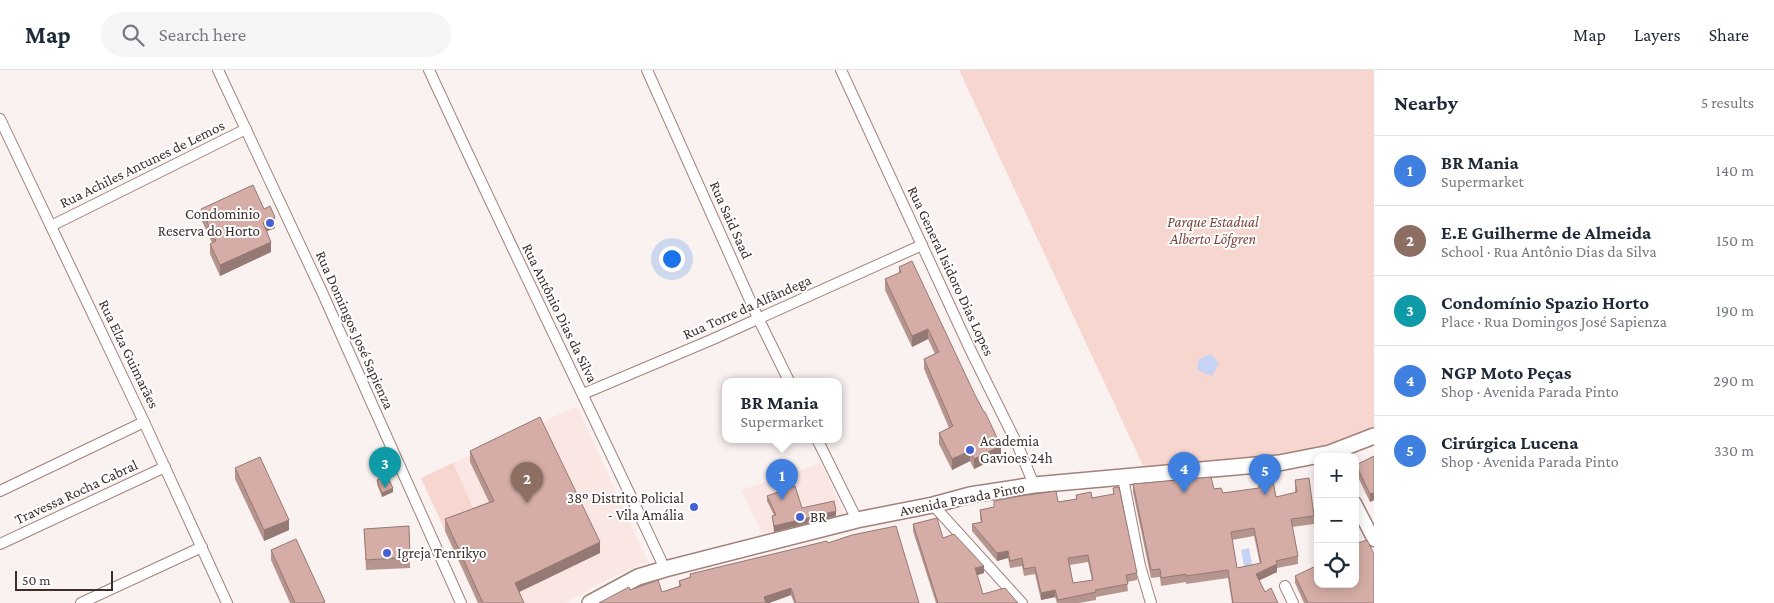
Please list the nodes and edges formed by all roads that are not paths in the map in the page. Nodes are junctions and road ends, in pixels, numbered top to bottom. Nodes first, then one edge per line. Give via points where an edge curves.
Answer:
1 (218, 70) edge
2 (429, 70) edge
3 (646, 70) edge
4 (841, 70) edge
5 (0, 119) edge
6 (246, 129) junction
7 (51, 226) junction
8 (922, 246) junction
9 (758, 318) junction
10 (788, 378) edge
11 (583, 394) junction
12 (144, 422) junction
13 (1374, 436) edge
14 (819, 443) edge
15 (1336, 453) edge
16 (1314, 458) edge
17 (165, 467) junction
18 (1123, 478) junction
19 (1034, 485) junction
20 (0, 491) edge
21 (933, 505) junction
22 (1359, 511) edge
23 (857, 520) junction
24 (1374, 540) edge
25 (0, 544) edge
26 (202, 547) junction
27 (665, 569) junction
28 (1285, 586) dead end
29 (81, 603) edge
30 (228, 603) edge
31 (461, 603) edge
32 (590, 603) edge
33 (1022, 603) edge
34 (1151, 603) edge
35 (1293, 603) edge

1 - 6 street, Rua Domingos José Sapienza
2 - 11 street, Rua Antônio Dias da Silva via 498,221
3 - 9 street, Rua Said Saad
4 - 8 street, Rua General Isidoro Dias Lopes
5 - 7 street, Rua Elza Guimarães
6 - 7 street, Rua Achiles Antunes de Lemos
6 - 31 street, Rua Domingos José Sapienza
7 - 12 street, Rua Elza Guimarães
8 - 9 street, Rua Torre da Alfândega
8 - 19 street, Rua General Isidoro Dias Lopes
9 - 10 street, Rua Said Saad
9 - 11 street, Rua Torre da Alfândega
11 - 27 street, Rua Antônio Dias da Silva
12 - 17 street, Rua Elza Guimarães
12 - 20 street
13 - 15 main road, Avenida Parada Pinto
14 - 23 street
16 - 18 main road, Avenida Parada Pinto
17 - 25 street, Travessa Rocha Cabral
17 - 26 street, Rua Elza Guimarães
18 - 19 main road, Avenida Parada Pinto
18 - 34 street via 1140,566
19 - 21 main road, Avenida Parada Pinto via 970,495
21 - 23 main road, Avenida Parada Pinto
21 - 33 street
22 - 24 street
23 - 27 main road, Avenida Parada Pinto
26 - 29 street
26 - 30 street, Rua Elza Guimarães
27 - 32 main road, Avenida Parada Pinto via 638,577
28 - 35 street

